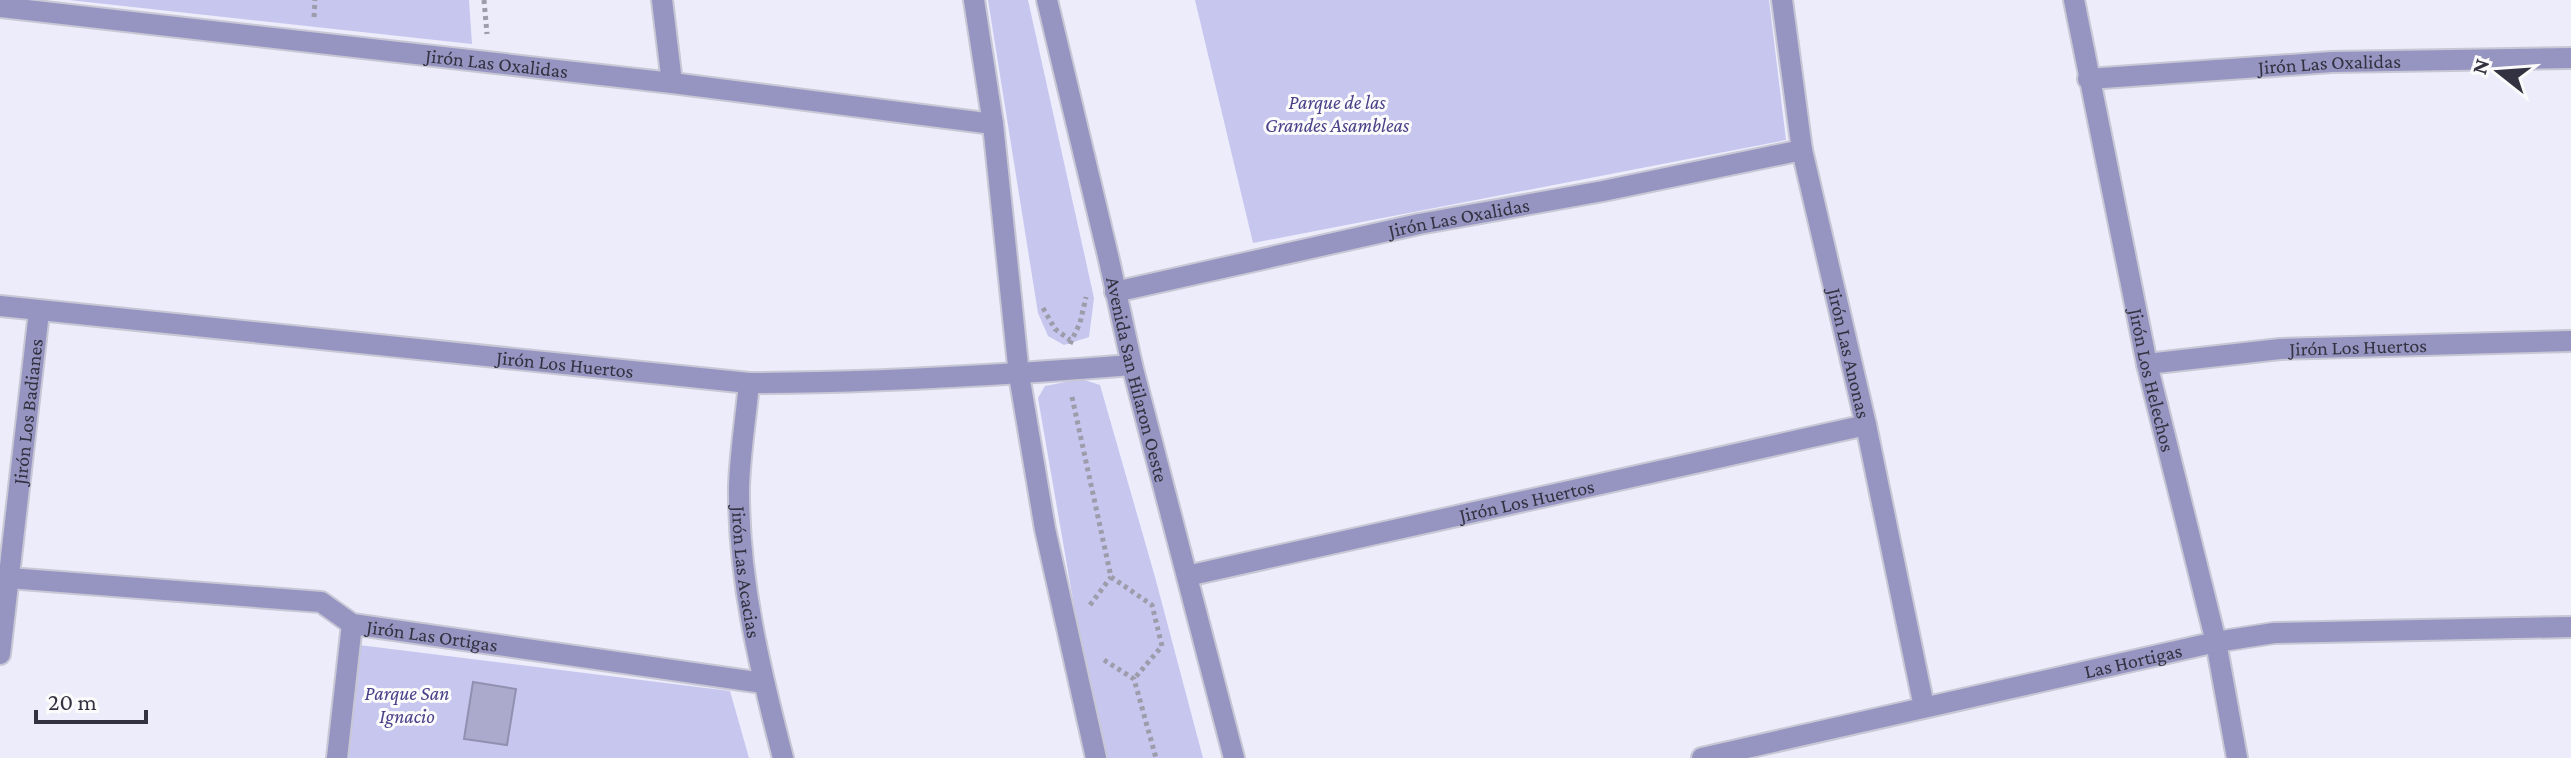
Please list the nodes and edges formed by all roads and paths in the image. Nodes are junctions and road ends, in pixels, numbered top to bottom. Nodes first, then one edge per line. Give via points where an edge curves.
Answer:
1 (662, 0) edge
2 (974, 0) edge
3 (1047, 0) edge
4 (1782, 0) edge
5 (2074, 0) edge
6 (50, 6) edge
7 (0, 7) edge
8 (2571, 58) edge
9 (2088, 79) junction
10 (672, 83) junction
11 (993, 124) junction
12 (1802, 150) junction
13 (1115, 292) junction
14 (0, 306) edge
15 (39, 312) junction
16 (1070, 340) dead end
17 (2571, 341) edge
18 (2147, 364) junction
19 (1132, 365) junction
20 (1069, 370) junction
21 (1019, 375) junction
22 (749, 383) junction
23 (1866, 425) junction
24 (1187, 576) junction
25 (1111, 577) junction
26 (9, 578) junction
27 (1085, 611) dead end
28 (352, 624) junction
29 (2571, 627) edge
30 (2216, 642) junction
31 (0, 654) edge
32 (1095, 655) dead end
33 (1134, 679) junction
34 (763, 683) junction
35 (1924, 707) junction
36 (337, 758) edge
37 (783, 758) edge
38 (1096, 758) edge
39 (1156, 758) edge
40 (1234, 758) edge
41 (1702, 758) edge
42 (2237, 758) edge

1 - 10 street
2 - 11 street
3 - 13 street, Avenida San Hilaron Oeste
4 - 12 street, Jirón Las Anonas
5 - 9 street, Jirón Los Helechos
6 - 7 street, Jirón Las Oxalidas
6 - 10 street, Jirón Las Oxalidas
8 - 9 street, Jirón Las Oxalidas via 2332,62
9 - 18 street, Jirón Los Helechos
10 - 11 street, Jirón Las Oxalidas
11 - 21 street
12 - 13 street, Jirón Las Oxalidas via 1419,224
12 - 23 street, Jirón Las Anonas
13 - 19 street, Avenida San Hilaron Oeste
14 - 15 street, Jirón Los Huertos
15 - 22 street, Jirón Los Huertos
15 - 26 street, Jirón Los Badianes
16 - 20 path
17 - 18 street, Jirón Los Huertos via 2280,349
18 - 30 street, Jirón Los Helechos
19 - 20 street, Jirón Los Huertos
19 - 24 street, Avenida San Hilaron Oeste
20 - 21 street, Jirón Los Huertos
20 - 25 path
21 - 22 street, Jirón Los Huertos
21 - 38 street via 1045,529
22 - 34 street, Jirón Las Acacias via 739,485 743,570
23 - 24 street, Jirón Los Huertos
23 - 35 street, Jirón Las Anonas
24 - 40 street, Avenida San Hilaron Oeste
25 - 27 path
25 - 33 path via 1152,605 1162,646
26 - 28 street, Jirón Las Ortigas via 321,602
26 - 31 street, Jirón Los Badianes
28 - 34 street, Jirón Las Ortigas
28 - 36 street
29 - 30 street, Las Hortigas via 2274,633
30 - 35 street, Las Hortigas
30 - 42 street, Jirón Los Helechos
32 - 33 path
33 - 39 path
34 - 37 street, Jirón Las Acacias
35 - 41 street, Las Hortigas

